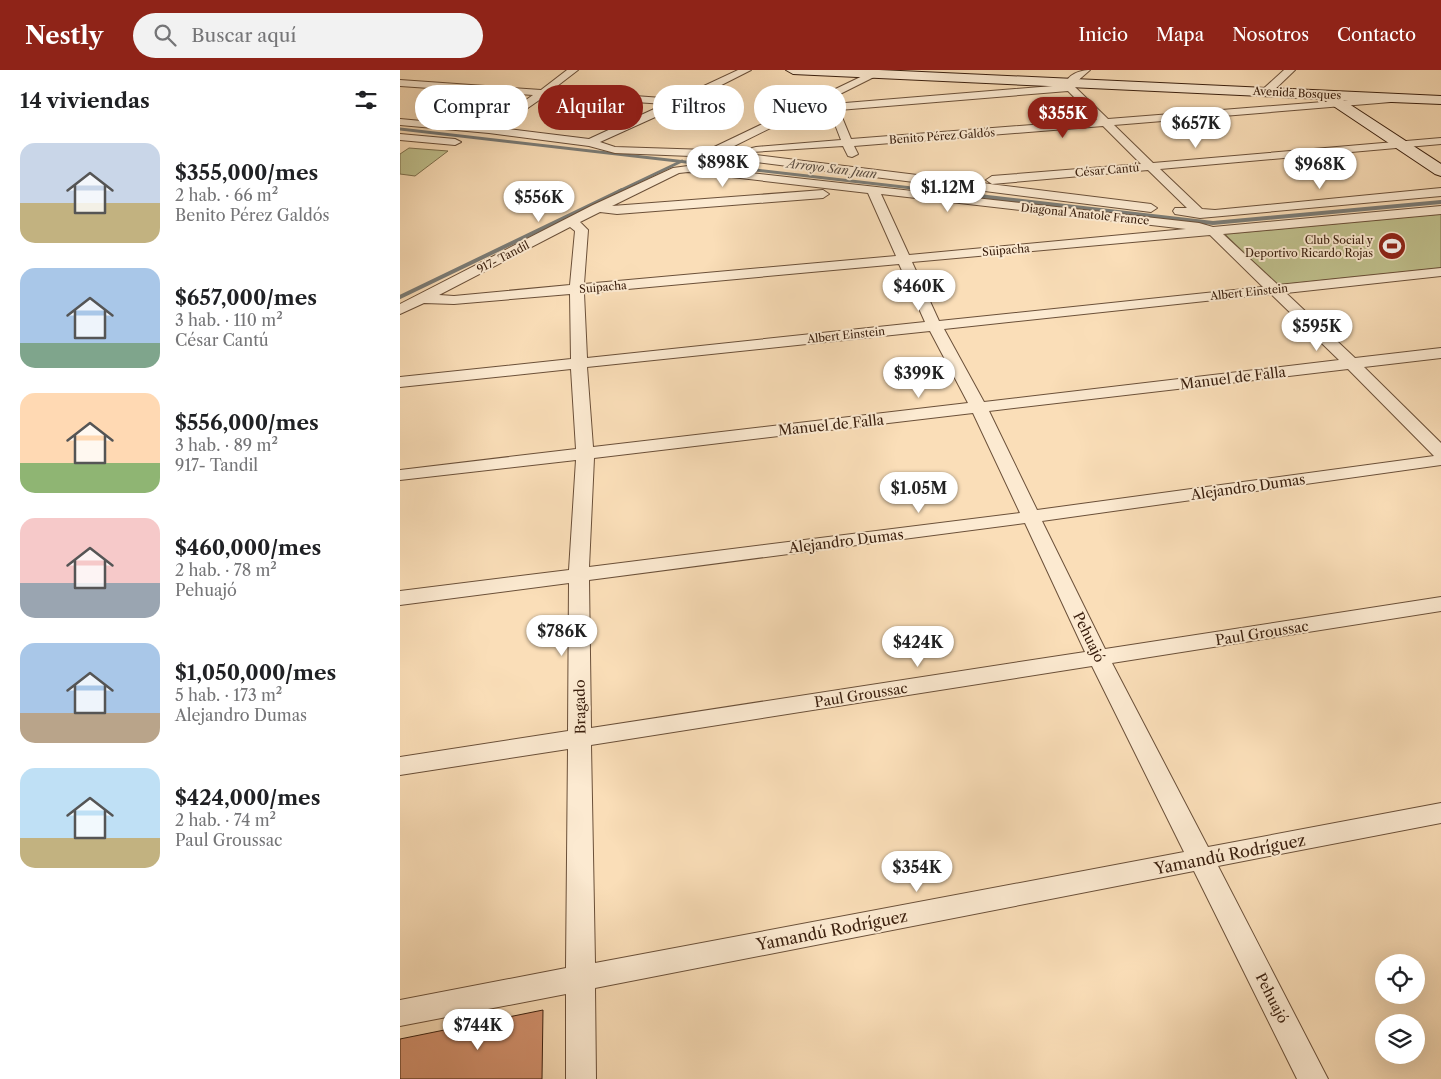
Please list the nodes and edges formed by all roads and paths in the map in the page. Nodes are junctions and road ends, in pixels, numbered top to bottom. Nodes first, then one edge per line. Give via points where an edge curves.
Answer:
1 (574, 70) edge
2 (746, 70) edge
3 (793, 70) edge
4 (1085, 70) edge
5 (1290, 70) edge
6 (914, 73) edge
7 (873, 74) junction
8 (402, 79) edge
9 (554, 85) edge
10 (715, 85) edge
11 (1070, 85) junction
12 (846, 88) edge
13 (538, 91) edge
14 (1266, 92) junction
15 (1326, 95) junction
16 (1411, 98) junction
17 (1441, 100) edge
18 (1341, 105) junction
19 (846, 106) edge
20 (653, 114) edge
21 (400, 122) edge
22 (415, 123) edge
23 (1107, 123) junction
24 (489, 130) edge
25 (761, 130) edge
26 (842, 130) edge
27 (400, 137) edge
28 (1441, 141) edge
29 (455, 142) dead end
30 (590, 142) junction
31 (847, 143) junction
32 (1401, 145) junction
33 (713, 154) junction
34 (1149, 166) junction
35 (688, 169) joint
36 (1441, 171) edge
37 (860, 172) junction
38 (953, 183) junction
39 (852, 189) junction
40 (873, 191) junction
41 (1441, 192) edge
42 (597, 208) junction
43 (1441, 210) edge
44 (1200, 214) junction
45 (572, 222) junction
46 (1213, 231) junction
47 (904, 259) junction
48 (1441, 272) edge
49 (577, 289) junction
50 (1273, 290) junction
51 (422, 299) junction
52 (400, 310) edge
53 (934, 325) junction
54 (1441, 353) edge
55 (579, 364) junction
56 (1352, 364) junction
57 (400, 382) edge
58 (979, 408) junction
59 (585, 452) junction
60 (1441, 454) edge
61 (1441, 460) edge
62 (400, 475) edge
63 (1030, 517) junction
64 (579, 576) junction
65 (400, 598) edge
66 (1441, 604) edge
67 (1099, 659) junction
68 (581, 738) junction
69 (400, 766) edge
70 (1441, 812) edge
71 (1202, 860) junction
72 (580, 979) junction
73 (400, 1013) edge
74 (581, 1079) edge
75 (1313, 1079) edge

1 - 9 street
2 - 10 street
3 - 7 main road, Avenida Bosques
4 - 11 street
5 - 14 street
6 - 7 main road, Avenida Bosques
6 - 11 main road, Avenida Bosques
7 - 12 street
8 - 13 street
11 - 14 main road, Avenida Bosques
11 - 19 street
11 - 23 street
14 - 15 main road, Avenida Bosques
15 - 16 main road, Avenida Bosques
15 - 18 main road
16 - 17 main road, Avenida Bosques
16 - 18 street, Benito Pérez Galdós
18 - 23 street, Benito Pérez Galdós
18 - 32 main road
20 - 30 street
21 - 22 street, Benito Pérez Galdós
23 - 31 street, Benito Pérez Galdós
23 - 34 street
24 - 30 street, Benito Pérez Galdós
25 - 33 street
26 - 31 street
27 - 29 street
28 - 32 street, César Cantú
30 - 33 street, Benito Pérez Galdós via 615,150
31 - 33 street, Benito Pérez Galdós
31 - 37 street
32 - 34 street, César Cantú
32 - 36 main road
33 - 37 street, Diagonal Anatole France
34 - 38 street, César Cantú
34 - 44 street
35 - 39 street, Diagonal Anatole France
35 - 42 street, 917- Tandil via 677,170
37 - 38 street, Diagonal Anatole France
38 - 44 street, Diagonal Anatole France
39 - 40 street, Diagonal Anatole France
39 - 42 street via 840,193 617,210
40 - 46 street, Diagonal Anatole France
40 - 47 street, Pehuajó
41 - 44 street
42 - 45 street, 917- Tandil
43 - 46 street, Suipacha
45 - 49 street, Bragado via 582,230
45 - 51 street, 917- Tandil
46 - 47 street, Suipacha
46 - 50 street
47 - 49 street, Suipacha
47 - 53 street, Pehuajó
48 - 50 street, Albert Einstein
49 - 51 street, Suipacha via 454,300
49 - 55 street, Bragado
50 - 53 street, Albert Einstein
50 - 56 street
51 - 52 street, 917- Tandil
53 - 55 street, Albert Einstein
53 - 58 street, Pehuajó
54 - 56 street, Manuel de Falla
55 - 57 street, Albert Einstein
55 - 59 street, Bragado
56 - 58 street, Manuel de Falla
56 - 60 street
58 - 59 street, Manuel de Falla
58 - 63 street, Pehuajó
59 - 62 street, Manuel de Falla
59 - 64 street, Bragado
61 - 63 street, Alejandro Dumas
63 - 64 street, Alejandro Dumas
63 - 67 street, Pehuajó
64 - 65 street, Alejandro Dumas
64 - 68 street, Bragado
66 - 67 street, Paul Groussac
67 - 68 street, Paul Groussac
67 - 71 street, Pehuajó
68 - 69 street, Paul Groussac
68 - 72 street, Bragado
70 - 71 street, Yamandú Rodríguez
71 - 72 street, Yamandú Rodríguez
71 - 75 street, Pehuajó
72 - 73 street, Yamandú Rodríguez
72 - 74 street, Bragado

